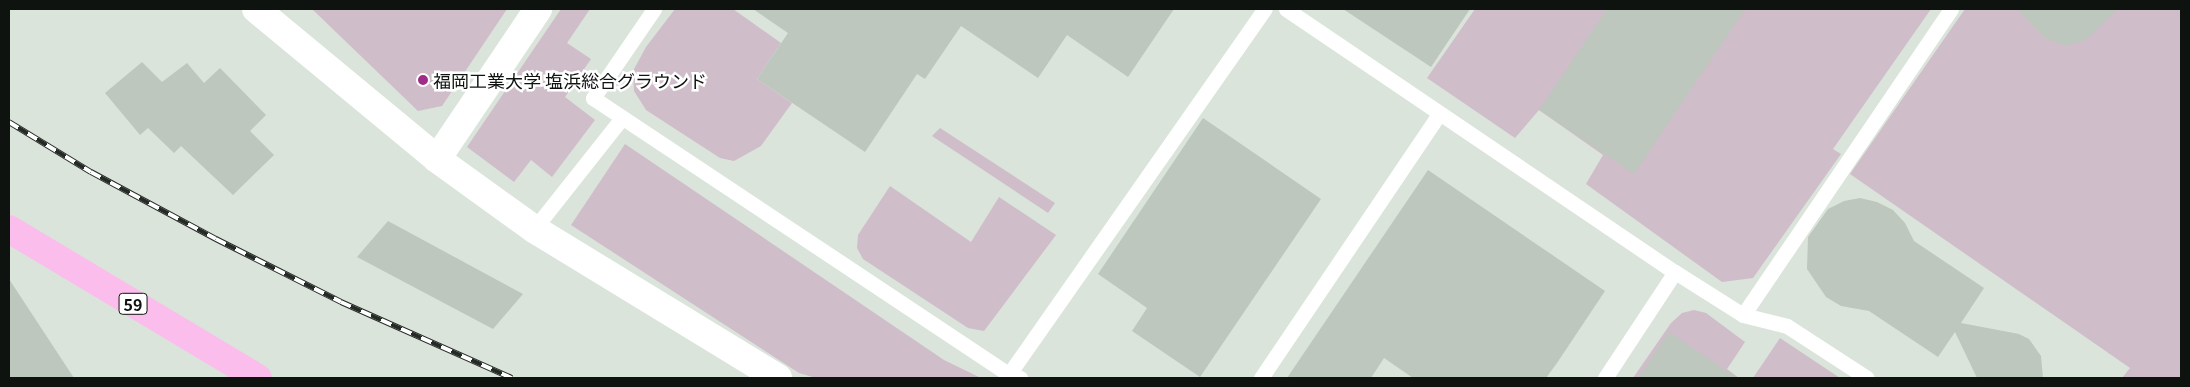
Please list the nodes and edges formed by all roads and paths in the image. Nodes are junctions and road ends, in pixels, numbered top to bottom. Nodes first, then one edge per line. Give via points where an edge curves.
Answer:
1 (256, 9) edge
2 (538, 9) edge
3 (654, 9) edge
4 (1264, 9) edge
5 (1286, 9) edge
6 (1951, 9) edge
7 (1438, 114) junction
8 (622, 118) junction
9 (437, 159) junction
10 (9, 229) edge
11 (534, 229) junction
12 (1675, 272) junction
13 (1743, 315) junction
14 (1014, 376) edge
15 (258, 378) edge
16 (778, 378) edge
17 (1261, 378) edge
18 (1605, 378) edge
19 (1867, 378) edge

1 - 9 street
2 - 9 street
3 - 8 lane via 592,98
4 - 14 lane
5 - 7 lane
6 - 13 lane
7 - 12 lane
7 - 17 lane
8 - 11 lane
8 - 14 lane
9 - 11 street
10 - 15 main road, 59
11 - 16 street
12 - 13 lane
12 - 18 lane
13 - 19 lane via 1787,326

